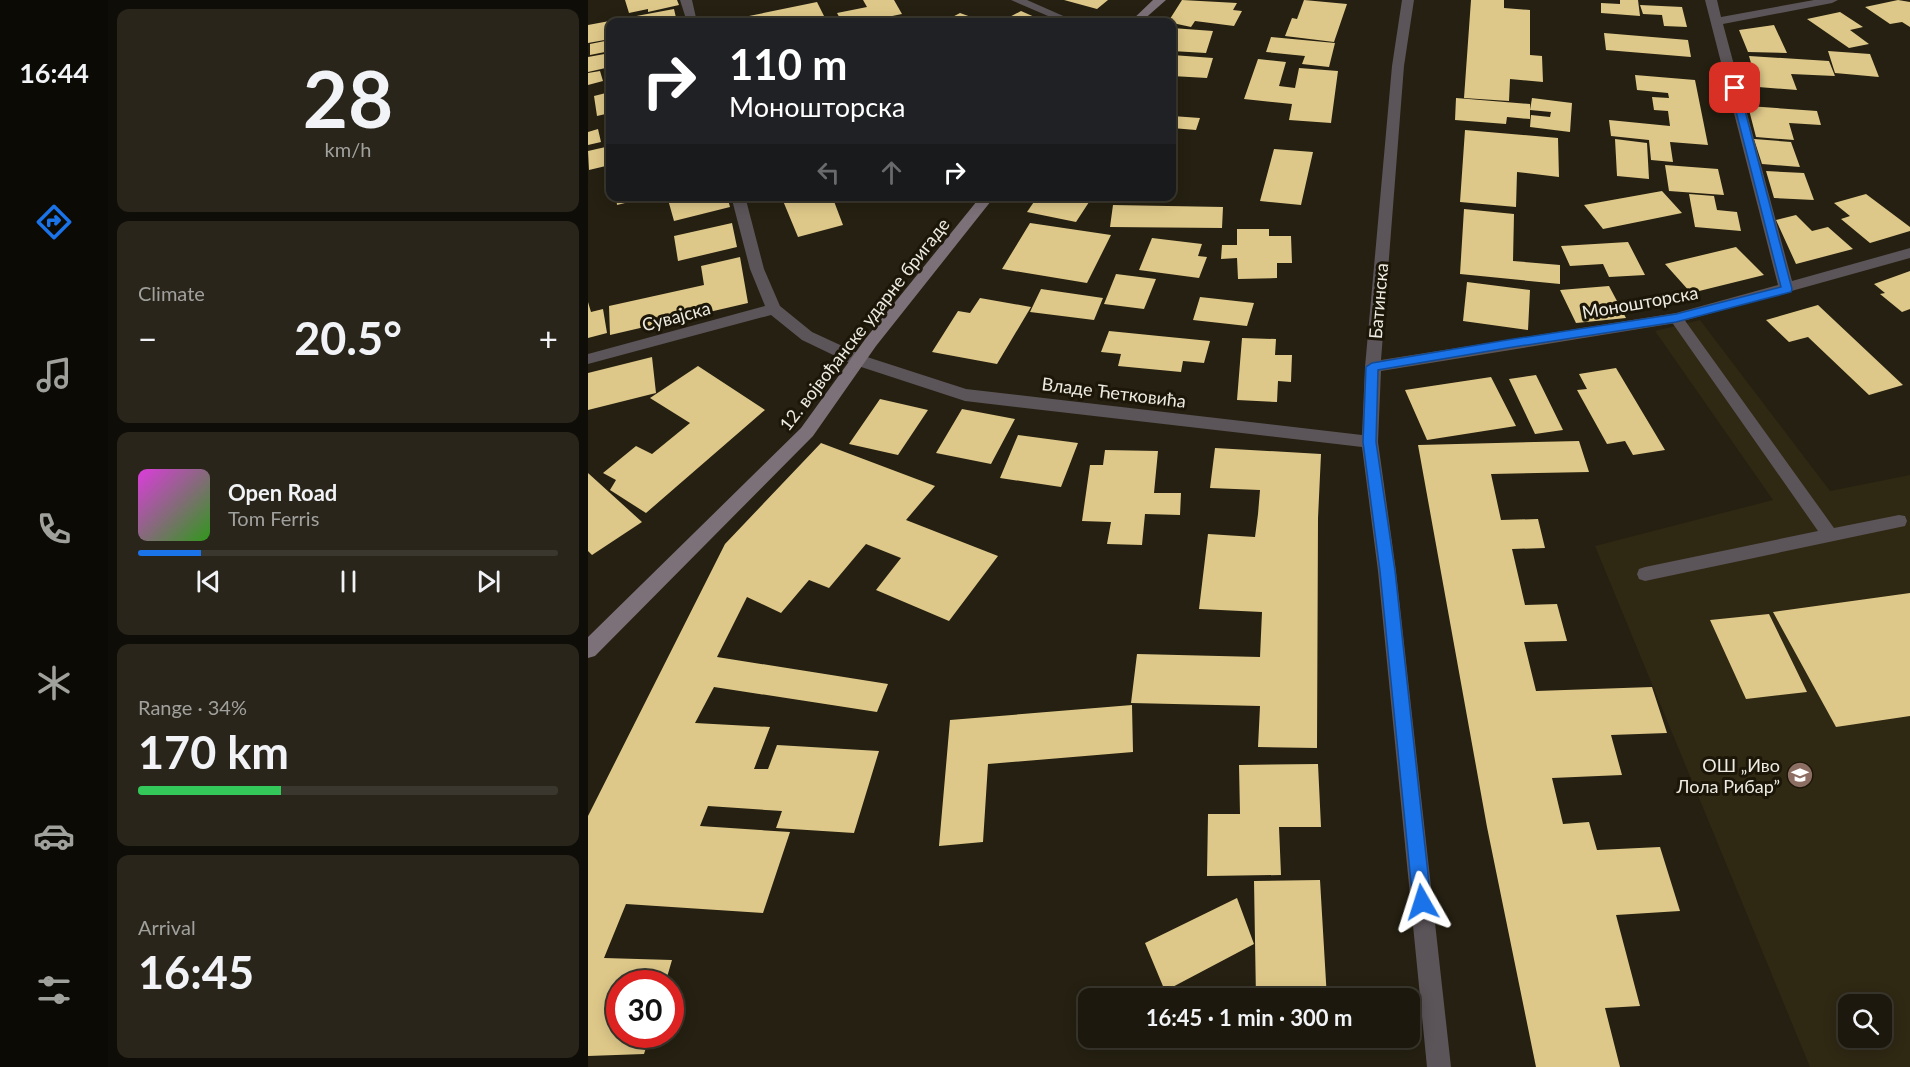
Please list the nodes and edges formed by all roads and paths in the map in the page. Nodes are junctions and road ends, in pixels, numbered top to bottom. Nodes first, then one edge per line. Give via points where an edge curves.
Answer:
1 (686, 0) edge
2 (1017, 0) edge
3 (1160, 0) edge
4 (1408, 0) edge
5 (1711, 0) edge
6 (1832, 0) edge
7 (691, 18) edge
8 (1061, 18) edge
9 (1140, 18) edge
10 (1718, 21) junction
11 (739, 201) edge
12 (985, 201) edge
13 (1910, 253) edge
14 (1787, 289) junction
15 (774, 309) junction
16 (1676, 318) junction
17 (588, 359) edge
18 (858, 360) junction
19 (1372, 367) junction
20 (1370, 442) junction
21 (1899, 520) dead end
22 (1830, 535) junction
23 (1645, 574) dead end
24 (588, 650) edge
25 (1439, 1067) edge

1 - 7 street
2 - 8 street
3 - 9 main road
4 - 19 street, Батинска via 1398,66
5 - 10 street
6 - 10 street
10 - 14 street
11 - 15 street via 757,268
12 - 18 main road, 12. војвођанске ударне бригаде
13 - 14 street, Моношторска
14 - 16 street, Моношторска
15 - 17 street, Сувајска
15 - 18 street, Владе Ћетковића via 807,336
16 - 19 street, Моношторска
16 - 22 lane
18 - 20 street, Владе Ћетковића via 965,395
18 - 24 main road, 12. војвођанске ударне бригаде via 807,432
19 - 20 street, Батинска
20 - 25 street, Батинска via 1388,571
21 - 22 lane
22 - 23 lane

